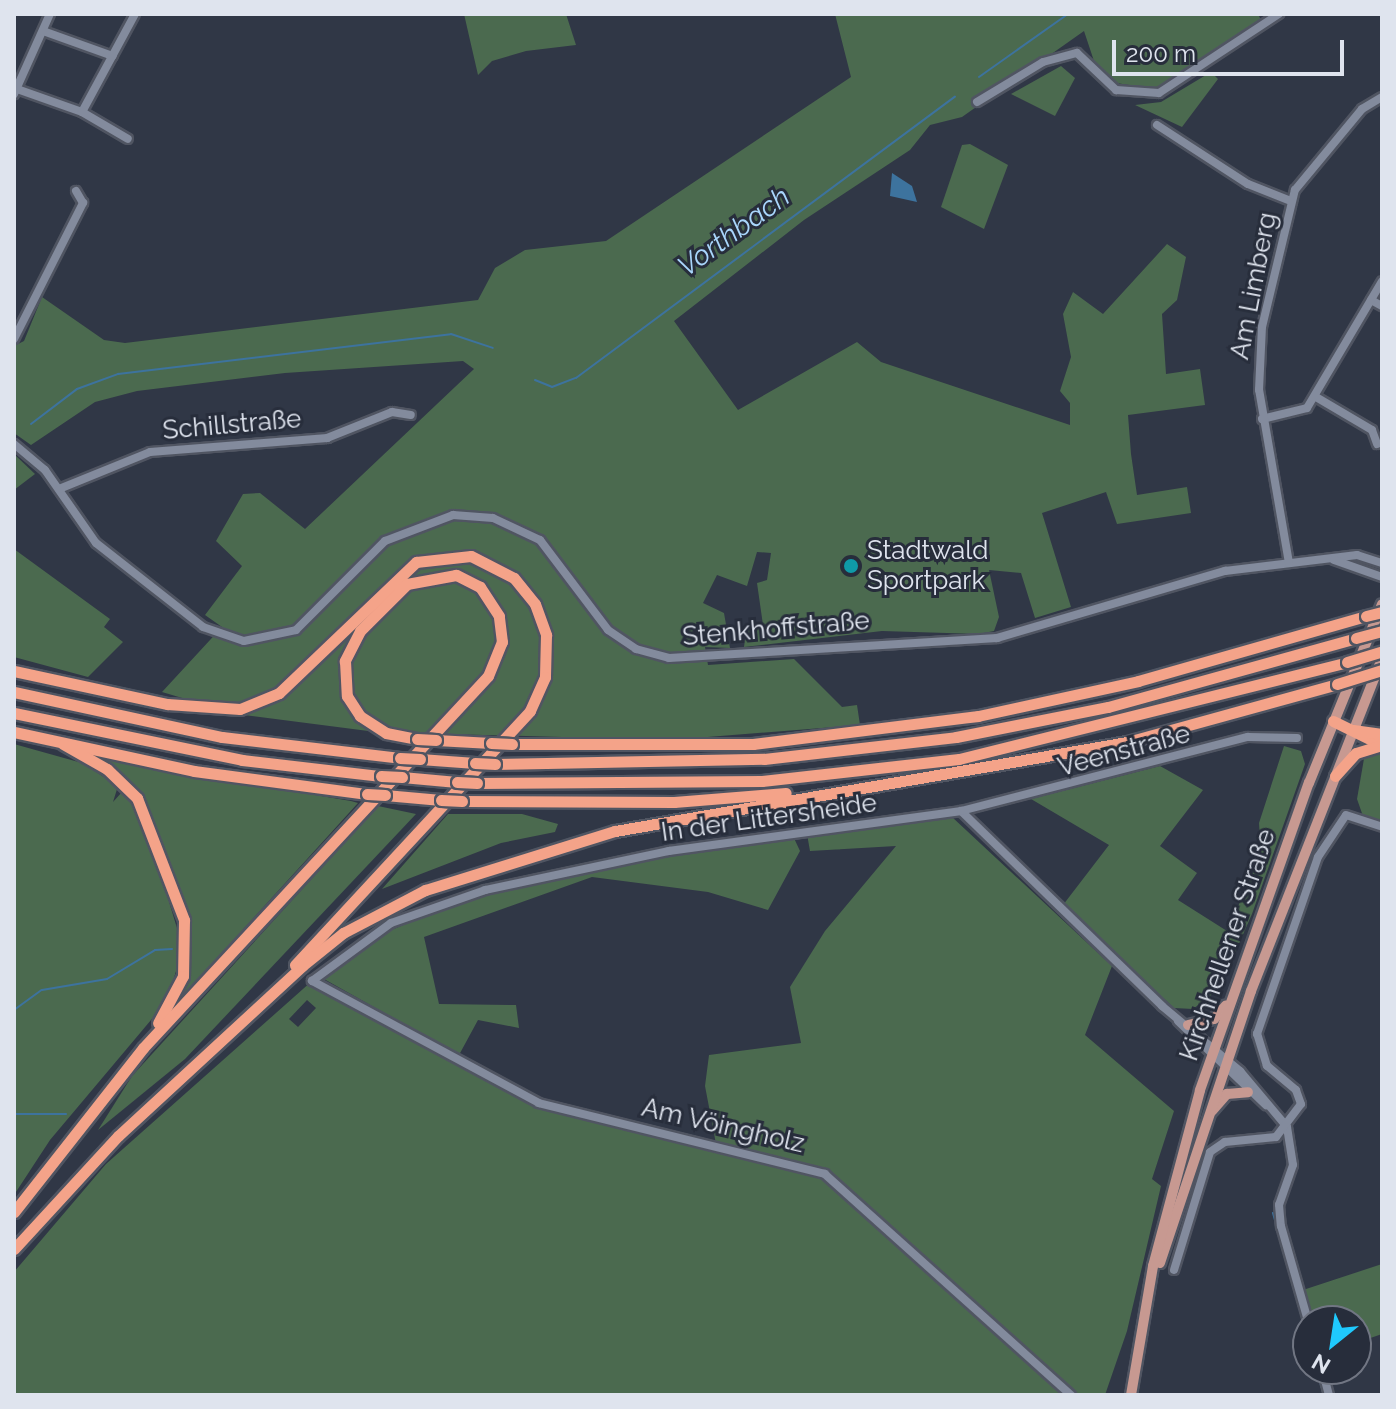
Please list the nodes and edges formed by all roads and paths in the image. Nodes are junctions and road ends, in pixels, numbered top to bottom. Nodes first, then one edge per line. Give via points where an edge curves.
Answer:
1 (50, 14) edge
2 (135, 14) edge
3 (1279, 14) edge
4 (43, 31) junction
5 (113, 56) junction
6 (16, 92) edge
7 (1382, 97) edge
8 (977, 102) dead end
9 (82, 112) junction
10 (1157, 125) dead end
11 (128, 139) dead end
12 (76, 191) dead end
13 (1291, 201) junction
14 (1382, 281) edge
15 (1371, 300) junction
16 (1382, 306) edge
17 (14, 339) edge
18 (1316, 397) junction
19 (411, 415) dead end
20 (1262, 419) junction
21 (14, 444) edge
22 (1377, 444) dead end
23 (59, 489) junction
24 (1357, 555) junction
25 (1382, 556) edge
26 (1329, 559) junction
27 (1289, 563) junction
28 (1382, 563) edge
29 (1378, 576) edge
30 (1382, 587) edge
31 (1382, 604) edge
32 (1382, 612) edge
33 (1382, 631) edge
34 (1382, 651) edge
35 (1382, 659) edge
36 (1382, 670) edge
37 (14, 671) edge
38 (14, 692) edge
39 (14, 713) edge
40 (1333, 721) junction
41 (1353, 730) junction
42 (862, 731) junction
43 (14, 732) edge
44 (1382, 734) edge
45 (1297, 738) dead end
46 (63, 744) junction
47 (1382, 745) edge
48 (764, 759) junction
49 (1335, 776) junction
50 (938, 778) junction
51 (367, 799) junction
52 (961, 811) junction
53 (1382, 827) edge
54 (312, 981) joint
55 (1230, 1000) junction
56 (248, 1016) junction
57 (1175, 1017) junction
58 (1188, 1025) junction
59 (143, 1048) junction
60 (1213, 1054) junction
61 (1225, 1065) junction
62 (1248, 1092) junction
63 (1274, 1110) junction
64 (1208, 1115) junction
65 (1287, 1127) junction
66 (14, 1212) edge
67 (14, 1249) edge
68 (1174, 1270) dead end
69 (1303, 1305) edge
70 (1146, 1311) junction
71 (1071, 1395) edge
72 (1131, 1395) edge

1 - 4 street
2 - 5 street
3 - 8 street via 1183,83 1159,93 1116,90 1077,53 1043,62
4 - 5 street
4 - 6 street
5 - 9 street
6 - 9 street
7 - 13 street, Am Limberg via 1362,109
9 - 11 street
10 - 13 street via 1248,184
12 - 17 street via 83,203
13 - 20 street, Am Limberg via 1262,327
14 - 15 street
15 - 16 street
15 - 18 street
18 - 20 street via 1293,414
18 - 22 street via 1372,430
19 - 23 street, Schillstraße via 392,412 327,438 150,452
20 - 27 street, Am Limberg
21 - 23 street, Stenkhoffstraße
23 - 27 street, Stenkhoffstraße via 96,543 203,627 244,641 296,630 385,541 453,515 493,518 540,540 608,630 636,649 669,658 997,638 1185,580
24 - 25 street
24 - 26 street, Stenkhoffstraße
24 - 28 street, Stenkhoffstraße
26 - 27 street, Stenkhoffstraße
26 - 29 street, Stenkhoffstraße
29 - 30 street, Stenkhoffstraße
31 - 40 main road, Kirchhellener Straße
32 - 42 highway, bridge via 1057,700
33 - 48 highway, bridge via 1059,718
34 - 39 highway, bridge via 959,759 746,781 477,783 381,776 242,760
35 - 41 main road, Kirchhellener Straße
36 - 50 highway, bridge via 1127,742
37 - 56 highway via 227,711 279,693 389,580 428,557 487,561 535,604 547,664 530,711
38 - 48 highway, bridge via 222,737 400,758 495,764
40 - 41 highway
40 - 55 main road, Kirchhellener Straße
41 - 44 highway
41 - 47 highway
41 - 49 main road, Kirchhellener Straße
42 - 48 highway
42 - 51 highway, bridge via 636,749 512,744 491,743 436,740 417,739 386,733 360,716 344,685 345,661 360,631 407,584 456,575 494,604 502,629 499,655 475,691
43 - 46 highway
45 - 52 street, Veenstraße via 1248,737
46 - 51 highway
46 - 59 highway via 107,769 137,798 184,920 183,976
47 - 49 highway via 1356,753
49 - 61 main road, Kirchhellener Straße
50 - 51 highway, bridge via 674,802 462,801 385,795
50 - 56 highway via 615,831 478,870 343,933
51 - 59 highway
52 - 54 street, In der Littersheide via 669,851 485,890 391,923
52 - 57 street
53 - 65 street, Kirchhellener Straße via 1346,815 1318,857 1258,1025 1267,1066 1302,1099
54 - 71 street, Am Vöingholz via 539,1103 825,1174
55 - 58 main road via 1214,1019
55 - 60 main road, Kirchhellener Straße
56 - 67 highway via 118,1136
57 - 58 street
57 - 60 street
58 - 60 street
59 - 66 highway
60 - 61 street
60 - 70 main road, Kirchhellener Straße
61 - 62 street
61 - 63 street
61 - 64 main road, Kirchhellener Straße
62 - 63 street
62 - 64 main road via 1227,1094
63 - 65 street
64 - 70 main road, Kirchhellener Straße
65 - 68 street via 1270,1138 1215,1145
65 - 69 street via 1293,1165 1279,1205
70 - 72 main road, Kirchhellener Straße

